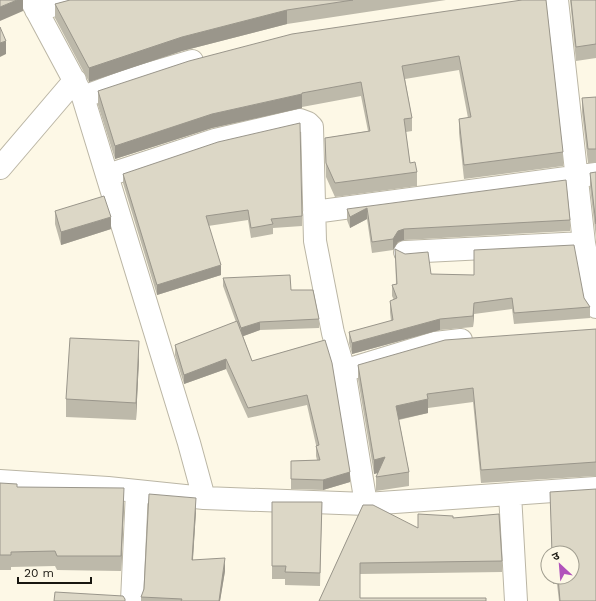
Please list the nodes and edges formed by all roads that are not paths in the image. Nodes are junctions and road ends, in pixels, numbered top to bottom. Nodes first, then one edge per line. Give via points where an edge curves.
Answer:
1 (74, 0) edge
2 (557, 0) edge
3 (33, 5) edge
4 (210, 56) edge
5 (79, 89) junction
6 (0, 168) edge
7 (587, 174) edge
8 (108, 175) junction
9 (314, 212) junction
10 (584, 243) junction
11 (405, 252) edge
12 (596, 307) edge
13 (481, 338) edge
14 (344, 370) junction
15 (0, 481) edge
16 (596, 488) edge
17 (137, 491) junction
18 (510, 494) junction
19 (204, 498) junction
20 (366, 504) junction
21 (132, 601) edge
22 (516, 601) edge

1 - 3 street
2 - 7 street
3 - 5 street
4 - 5 street via 134,78
5 - 6 street
5 - 8 street
7 - 9 street
7 - 10 street
8 - 9 street via 215,140 300,120 312,127 314,135
8 - 19 street
9 - 14 street via 315,241 333,333
10 - 11 street
10 - 12 street
13 - 14 street via 435,343
14 - 20 street
15 - 17 street
16 - 18 street
17 - 19 street
17 - 21 street
18 - 20 street
18 - 22 street
19 - 20 street

